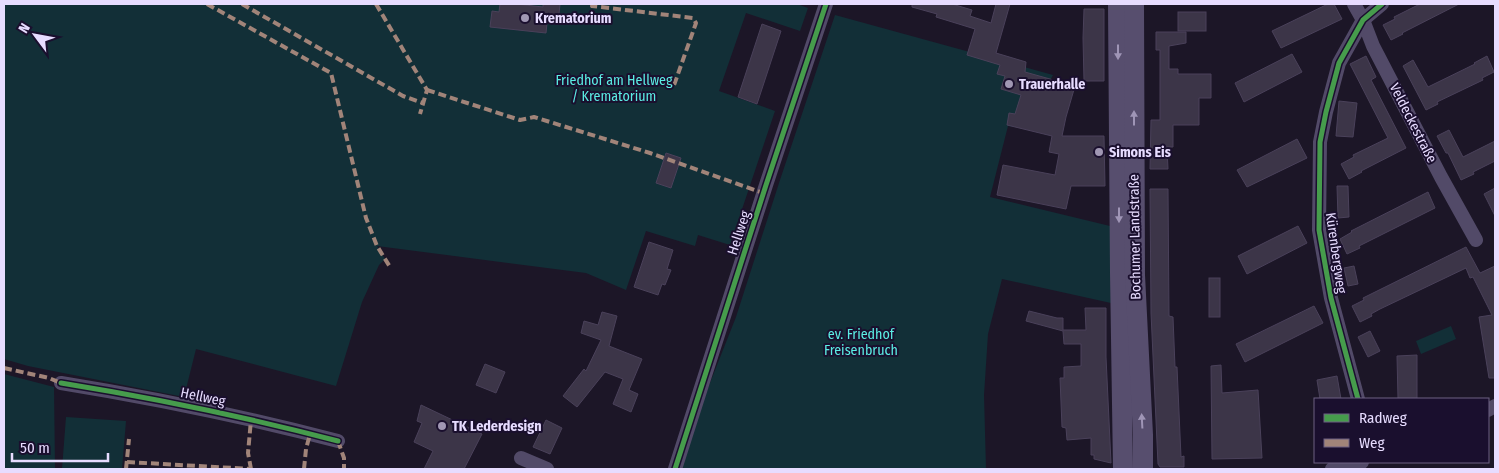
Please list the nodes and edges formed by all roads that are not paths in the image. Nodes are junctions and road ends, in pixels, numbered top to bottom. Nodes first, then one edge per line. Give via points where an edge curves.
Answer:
1 (826, 4) edge
2 (1118, 4) edge
3 (1134, 4) edge
4 (1354, 4) edge
5 (1382, 4) edge
6 (1363, 20) junction
7 (1476, 240) dead end
8 (61, 383) dead end
9 (1358, 398) edge
10 (338, 441) dead end
11 (521, 458) dead end
12 (1358, 463) edge
13 (547, 469) edge
14 (675, 469) edge
15 (1124, 469) edge
16 (1143, 469) edge
17 (1332, 469) edge

1 - 14 street, Hellweg
2 -> 15 main road, Bochumer Landstraße
16 -> 3 main road, Bochumer Landstraße via 1135,275
4 - 6 street, Veldeckestraße
5 - 6 street, Kürenbergweg
6 - 7 street, Veldeckestraße via 1373,46
6 - 9 street, Kürenbergweg via 1339,63 1328,103 1320,142 1319,202 1319,230 1331,298
8 - 10 street, Hellweg via 191,406
11 - 13 street
12 - 17 street

